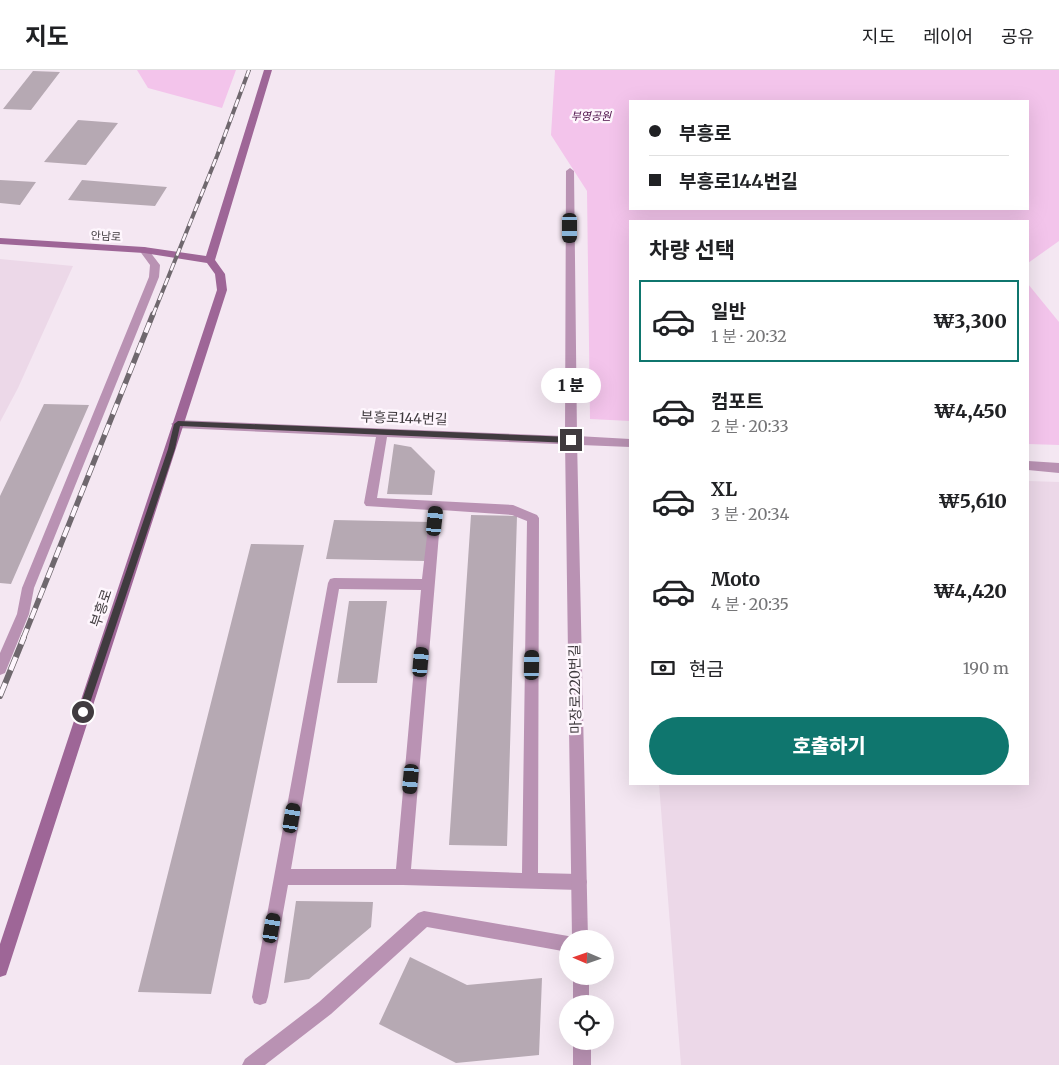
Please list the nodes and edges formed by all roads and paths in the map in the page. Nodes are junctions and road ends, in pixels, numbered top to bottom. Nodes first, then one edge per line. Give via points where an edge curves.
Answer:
1 (268, 70) edge
2 (570, 171) dead end
3 (0, 241) edge
4 (144, 250) junction
5 (210, 260) junction
6 (178, 424) junction
7 (382, 432) junction
8 (571, 440) junction
9 (629, 443) edge
10 (1029, 466) edge
11 (1059, 468) edge
12 (436, 505) junction
13 (428, 584) junction
14 (0, 669) edge
15 (281, 877) junction
16 (402, 877) junction
17 (530, 880) junction
18 (579, 882) junction
19 (580, 930) edge
20 (559, 942) edge
21 (0, 969) edge
22 (260, 997) dead end
23 (582, 1050) edge
24 (251, 1065) edge
25 (582, 1065) edge

1 - 5 main road
2 - 8 street, 마장로220번길
3 - 4 main road, 안남로
4 - 5 main road, 안남로
4 - 14 street via 155,265 154,277 28,588 23,614
5 - 6 main road, 부흥로 via 220,274 222,290
6 - 7 street, 부흥로144번길
6 - 21 main road, 부흥로
7 - 8 street, 부흥로144번길
7 - 12 street via 370,503
8 - 9 street, 부흥로144번길
8 - 18 street, 마장로220번길
10 - 11 street
12 - 13 street
12 - 17 street via 513,510 533,518
13 - 15 street via 334,583
13 - 16 street
15 - 16 street
15 - 22 street
16 - 17 street
17 - 18 street
18 - 19 street, 마장로220번길
20 - 24 street via 424,919 326,1008
23 - 25 street

